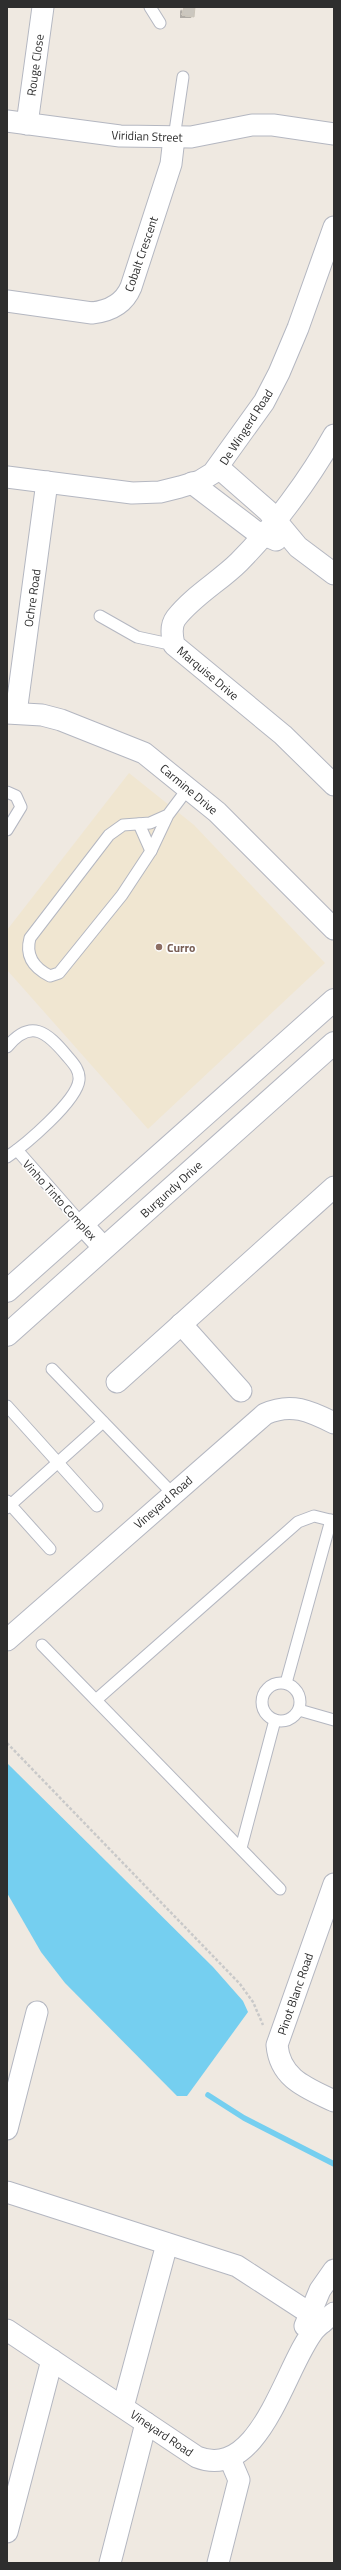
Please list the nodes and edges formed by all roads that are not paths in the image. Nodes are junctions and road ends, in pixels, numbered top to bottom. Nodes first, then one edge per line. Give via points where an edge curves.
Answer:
1 (43, 7) edge
2 (150, 7) edge
3 (160, 24) dead end
4 (183, 77) dead end
5 (17, 122) edge
6 (334, 134) edge
7 (174, 138) junction
8 (334, 227) edge
9 (7, 301) edge
10 (334, 435) edge
11 (219, 468) junction
12 (7, 477) edge
13 (47, 482) junction
14 (192, 484) junction
15 (276, 520) junction
16 (263, 536) junction
17 (298, 547) junction
18 (334, 574) edge
19 (100, 616) dead end
20 (174, 645) junction
21 (12, 713) edge
22 (334, 785) edge
23 (189, 787) junction
24 (7, 792) edge
25 (168, 815) junction
26 (139, 824) junction
27 (7, 830) edge
28 (151, 851) junction
29 (334, 929) edge
30 (334, 1000) edge
31 (334, 1043) edge
32 (7, 1047) edge
33 (17, 1150) junction
34 (7, 1157) edge
35 (334, 1187) edge
36 (82, 1224) junction
37 (104, 1248) junction
38 (7, 1291) edge
39 (181, 1324) junction
40 (7, 1335) edge
41 (52, 1369) dead end
42 (117, 1382) dead end
43 (241, 1391) dead end
44 (7, 1406) edge
45 (103, 1422) junction
46 (334, 1423) edge
47 (59, 1464) junction
48 (173, 1494) junction
49 (8, 1505) edge
50 (97, 1506) dead end
51 (332, 1520) edge
52 (50, 1549) dead end
53 (7, 1640) edge
54 (42, 1646) dead end
55 (286, 1683) junction
56 (96, 1700) junction
57 (299, 1710) junction
58 (275, 1720) junction
59 (334, 1720) edge
60 (241, 1848) junction
61 (334, 1884) edge
62 (280, 1889) dead end
63 (37, 2012) dead end
64 (334, 2102) edge
65 (7, 2129) edge
66 (7, 2192) edge
67 (167, 2244) junction
68 (334, 2270) edge
69 (322, 2316) edge
70 (7, 2330) edge
71 (52, 2360) junction
72 (123, 2407) junction
73 (146, 2423) junction
74 (230, 2459) junction
75 (7, 2532) edge
76 (110, 2563) edge
77 (218, 2563) edge

1 - 5 street, Rouge Close
2 - 3 lane
4 - 7 lane
5 - 7 street, Viridian Street via 120,136
6 - 7 street, Viridian Street via 273,125 252,125
7 - 9 street, Cobalt Crescent via 171,164 131,287 124,299 106,311 92,313
8 - 11 street, De Wingerd Road via 279,373 264,402
10 - 15 street, Marquise Drive
11 - 14 street, De Wingerd Road via 208,477
11 - 15 street
12 - 13 street, De Wingerd Road
13 - 14 street, De Wingerd Road via 132,493 160,492
13 - 21 street, Ochre Road
14 - 16 street
15 - 16 street, Marquise Drive
15 - 17 street
16 - 17 street
16 - 20 street, Marquise Drive via 239,562 176,618 172,628
17 - 18 street
19 - 20 lane via 137,637
20 - 22 street, Marquise Drive via 283,735
21 - 23 street, Carmine Drive via 42,715 114,740 144,753
23 - 25 lane
23 - 29 street, Carmine Drive
24 - 27 lane via 16,796 21,807
25 - 26 lane via 150,823
25 - 28 lane
26 - 28 lane
26 - 28 lane via 123,824 109,835 30,938 27,948 34,966 50,976 59,973 122,895
30 - 36 main road
31 - 37 main road, Burgundy Drive
32 - 33 lane, Vinho Tinto Complex via 24,1031 39,1031 53,1041 79,1071 76,1090 66,1103
33 - 34 lane, Vinho Tinto Complex
33 - 36 lane, Vinho Tinto Complex
35 - 39 street
36 - 37 street, Vinho Tinto Complex
36 - 38 main road
37 - 40 main road, Burgundy Drive
39 - 42 street
39 - 43 street
41 - 45 lane
44 - 47 lane
45 - 47 lane
45 - 48 lane
46 - 48 street, Vineyard Road via 299,1408 273,1411 258,1420
47 - 49 lane
47 - 50 lane
48 - 53 street, Vineyard Road
49 - 52 lane
51 - 55 lane
51 - 56 lane via 308,1517 293,1526
54 - 56 lane
55 - 57 lane via 298,1693
55 - 58 lane via 271,1686 264,1694 263,1710
56 - 60 lane
57 - 58 lane via 292,1718
57 - 59 lane
58 - 60 lane
60 - 62 lane
61 - 64 street, Pinot Blanc Road via 277,2045 281,2065 290,2077
63 - 65 street
66 - 67 street
67 - 69 street via 237,2266
67 - 72 street
68 - 69 street via 320,2290
69 - 74 street via 296,2361 282,2394 244,2450
70 - 71 street, Vineyard Road
71 - 72 street, Vineyard Road
71 - 75 street
72 - 73 street, Vineyard Road
73 - 74 street, Vineyard Road via 197,2457 214,2461
73 - 76 street
74 - 77 street via 239,2480

